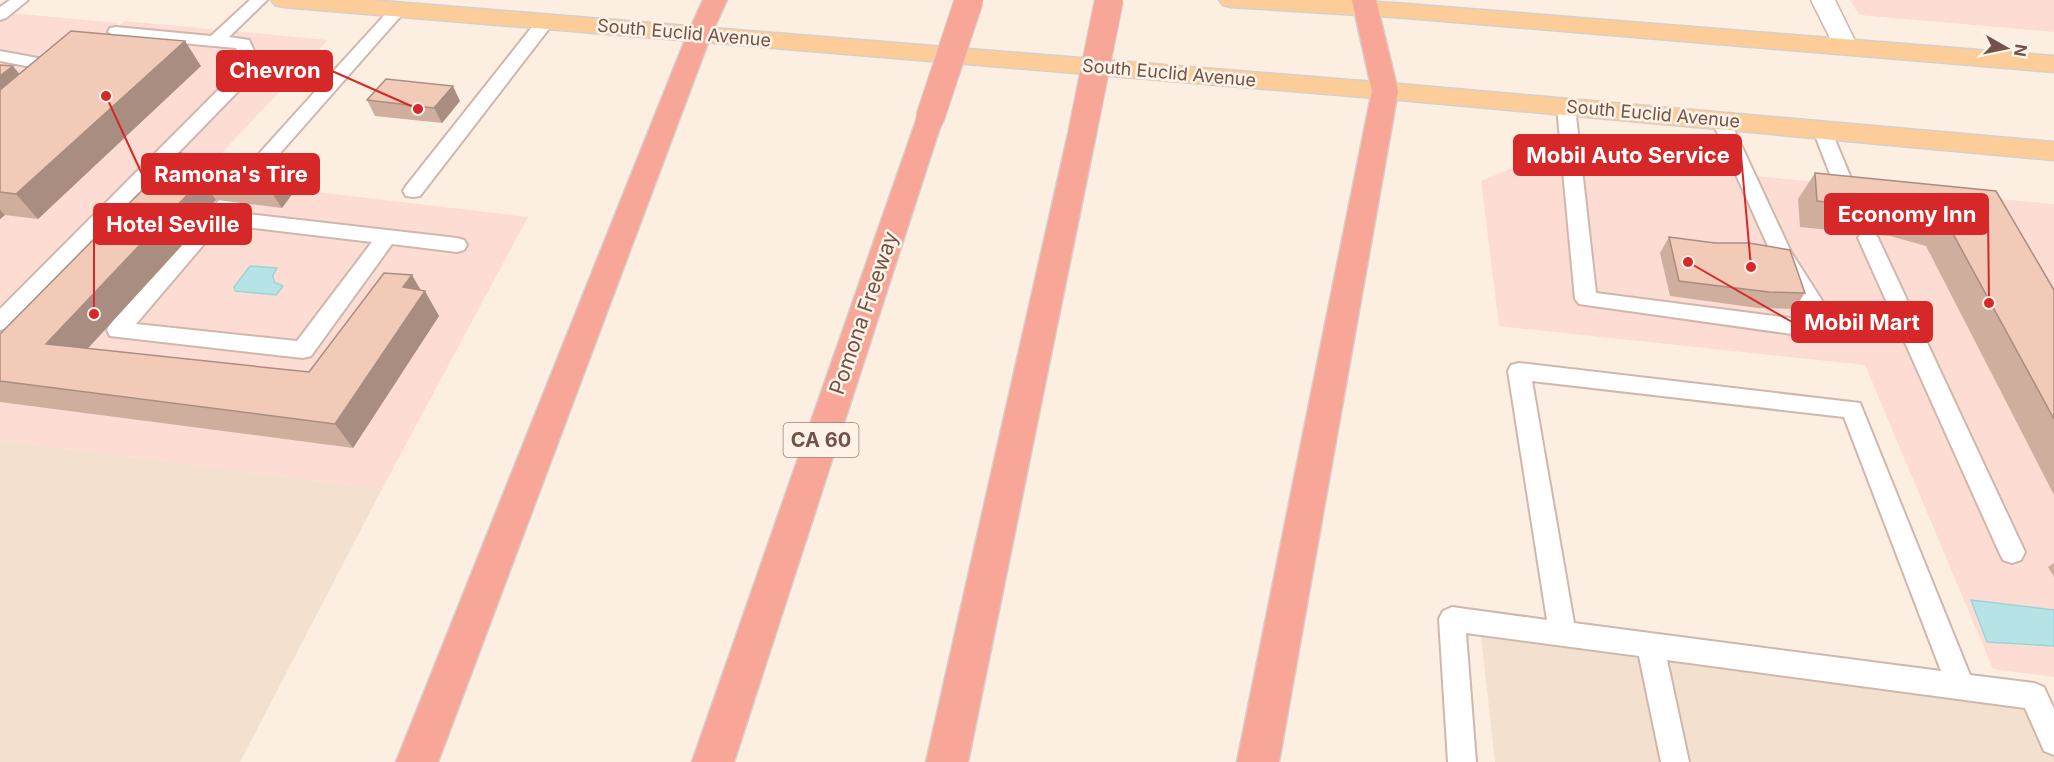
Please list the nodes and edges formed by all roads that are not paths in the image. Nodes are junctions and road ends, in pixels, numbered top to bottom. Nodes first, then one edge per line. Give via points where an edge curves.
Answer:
1 (20, 0) edge
2 (259, 0) edge
3 (283, 0) edge
4 (715, 0) edge
5 (969, 0) edge
6 (1109, 0) edge
7 (1231, 0) edge
8 (1823, 0) edge
9 (1365, 5) edge
10 (398, 10) junction
11 (0, 15) edge
12 (545, 22) junction
13 (116, 32) edge
14 (699, 34) junction
15 (215, 41) junction
16 (1846, 47) junction
17 (0, 56) edge
18 (2054, 64) edge
19 (244, 75) junction
20 (333, 82) junction
21 (35, 86) edge
22 (1385, 91) junction
23 (1566, 106) junction
24 (1721, 121) junction
25 (1822, 130) junction
26 (2054, 151) edge
27 (245, 181) edge
28 (413, 191) dead end
29 (1850, 200) edge
30 (387, 237) junction
31 (1868, 238) edge
32 (457, 245) dead end
33 (0, 322) edge
34 (2012, 552) dead end
35 (1563, 634) junction
36 (1650, 645) junction
37 (1961, 687) junction
38 (2054, 741) edge
39 (417, 762) edge
40 (713, 762) edge
41 (947, 762) edge
42 (1258, 762) edge
43 (1462, 762) edge
44 (1675, 762) edge

1 - 11 lane
2 - 15 lane
3 - 10 main road, South Euclid Avenue
4 - 14 highway
5 - 40 highway, Pomona Freeway / CA 60, bridge
6 - 41 highway, bridge
7 - 9 main road
8 - 16 street
9 - 16 main road
9 - 22 highway
10 - 12 main road, South Euclid Avenue
10 - 20 lane
12 - 14 main road, South Euclid Avenue
12 - 28 lane
13 - 15 lane
14 - 22 main road, South Euclid Avenue
14 - 39 highway
15 - 19 lane via 243,44 252,66
16 - 18 main road
17 - 21 lane via 54,66
19 - 20 lane
19 - 33 lane
20 - 27 lane
22 - 23 main road, South Euclid Avenue
22 - 42 highway
23 - 24 main road, South Euclid Avenue
23 - 24 lane via 1586,298 1820,330 1812,302 1781,253
24 - 25 main road, South Euclid Avenue
25 - 26 main road, South Euclid Avenue
25 - 29 lane
30 - 30 lane via 303,350 118,330 222,210
30 - 32 lane
31 - 34 lane
35 - 36 lane
35 - 37 lane via 1519,371 1852,408
35 - 43 lane via 1452,619
36 - 37 lane
36 - 44 lane
37 - 38 lane via 2034,696

